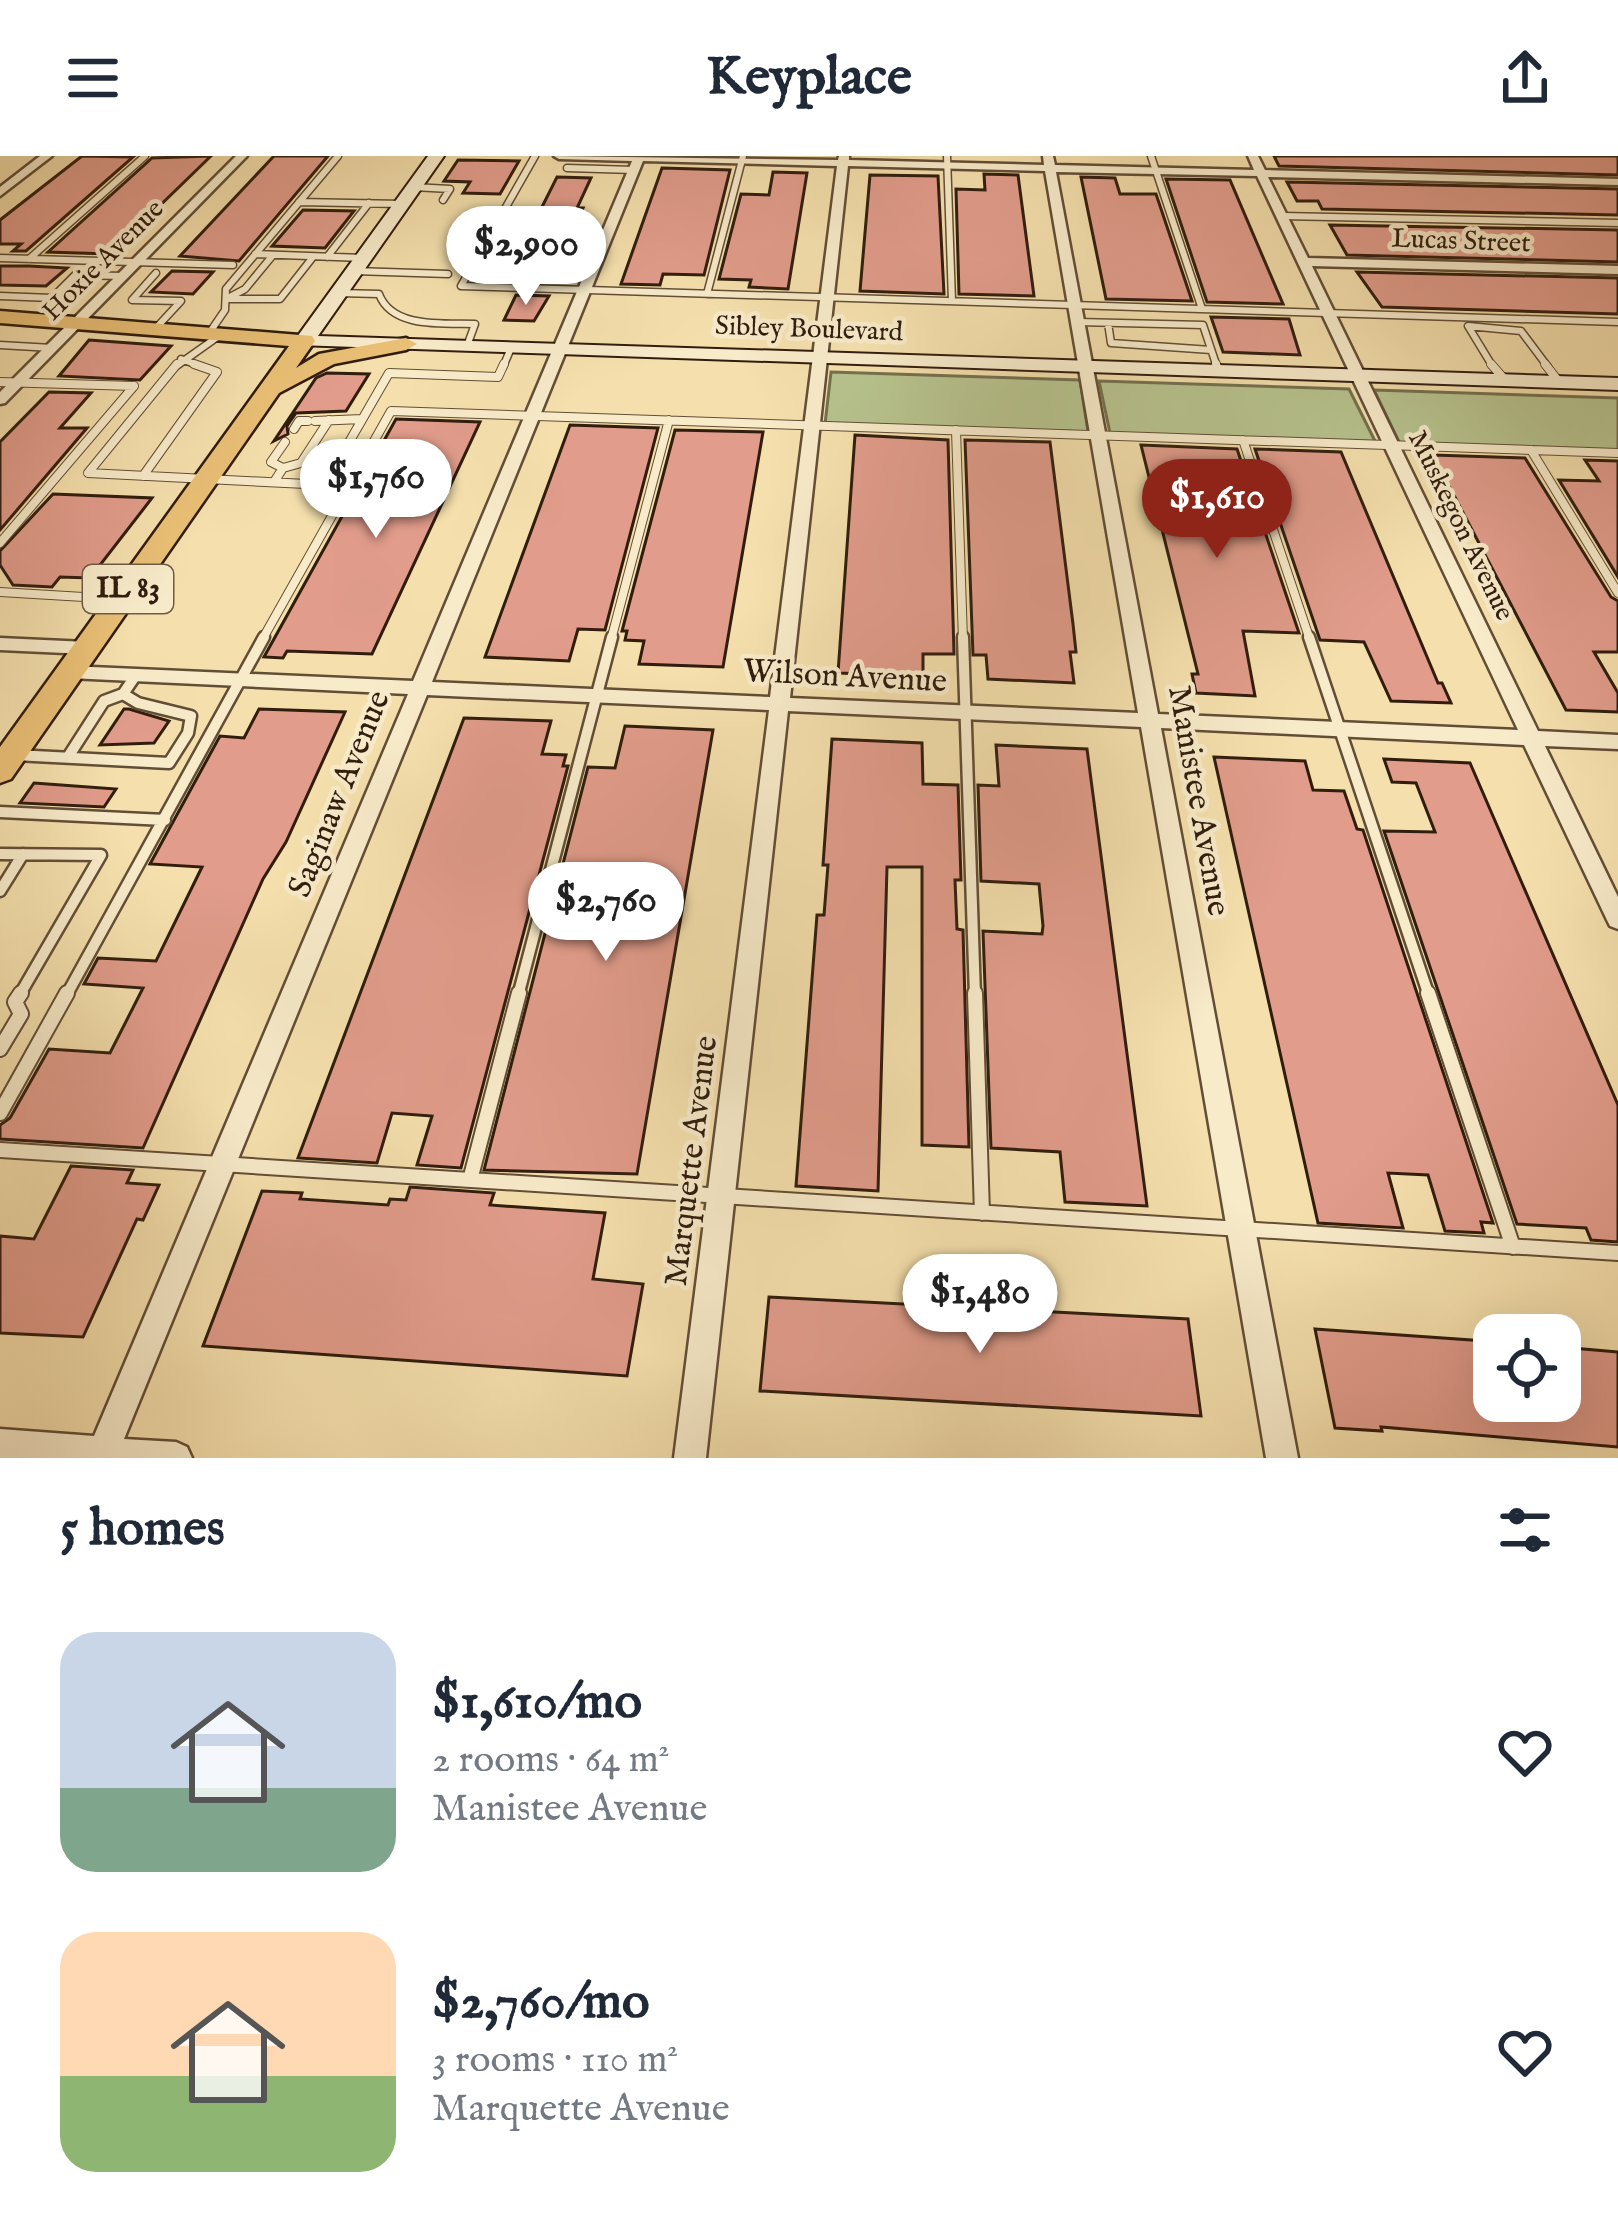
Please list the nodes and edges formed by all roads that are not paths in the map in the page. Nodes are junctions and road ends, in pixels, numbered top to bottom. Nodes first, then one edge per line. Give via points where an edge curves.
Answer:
1 (47, 156) edge
2 (145, 156) edge
3 (242, 156) edge
4 (338, 156) edge
5 (436, 156) edge
6 (535, 156) edge
7 (559, 156) edge
8 (1151, 156) edge
9 (1253, 156) edge
10 (742, 158) edge
11 (843, 159) edge
12 (638, 161) edge
13 (947, 161) edge
14 (1049, 162) edge
15 (567, 168) dead end
16 (1156, 170) junction
17 (1261, 173) junction
18 (1618, 182) edge
19 (413, 187) junction
20 (0, 193) edge
21 (443, 200) dead end
22 (299, 202) junction
23 (370, 203) junction
24 (402, 204) junction
25 (1282, 216) junction
26 (1618, 224) edge
27 (255, 254) junction
28 (273, 255) junction
29 (313, 256) junction
30 (327, 257) junction
31 (0, 258) edge
32 (29, 259) junction
33 (137, 262) junction
34 (1304, 262) junction
35 (233, 265) dead end
36 (358, 265) junction
37 (1618, 270) edge
38 (395, 272) junction
39 (155, 273) dead end
40 (448, 274) dead end
41 (123, 276) junction
42 (584, 290) junction
43 (379, 294) junction
44 (706, 294) junction
45 (227, 298) junction
46 (334, 298) junction
47 (827, 298) junction
48 (1, 302) edge
49 (952, 302) junction
50 (1202, 309) junction
51 (1328, 313) junction
52 (1076, 314) junction
53 (78, 321) junction
54 (1618, 322) edge
55 (1108, 323) junction
56 (163, 328) junction
57 (217, 333) junction
58 (304, 341) junction
59 (406, 344) junction
60 (0, 345) edge
61 (467, 346) junction
62 (52, 348) junction
63 (511, 348) junction
64 (560, 349) junction
65 (820, 358) junction
66 (181, 359) junction
67 (1214, 360) junction
68 (1086, 366) junction
69 (1358, 375) junction
70 (1505, 380) junction
71 (0, 382) edge
72 (18, 382) junction
73 (1559, 382) junction
74 (1618, 384) edge
75 (0, 400) edge
76 (256, 407) junction
77 (532, 415) junction
78 (362, 419) junction
79 (329, 420) junction
80 (669, 420) junction
81 (812, 425) junction
82 (294, 429) dead end
83 (956, 430) junction
84 (1098, 435) junction
85 (1243, 440) junction
86 (285, 442) dead end
87 (1391, 445) junction
88 (1531, 450) junction
89 (1618, 453) edge
90 (283, 468) junction
91 (143, 476) junction
92 (205, 480) junction
93 (274, 482) junction
94 (0, 543) edge
95 (0, 592) edge
96 (1618, 593) edge
97 (121, 599) junction
98 (0, 644) edge
99 (86, 648) junction
100 (69, 672) junction
101 (136, 675) junction
102 (237, 680) junction
103 (420, 688) junction
104 (123, 694) junction
105 (598, 696) junction
106 (779, 704) junction
107 (965, 712) junction
108 (1150, 721) junction
109 (1342, 730) junction
110 (1531, 738) junction
111 (1618, 742) edge
112 (13, 747) edge
113 (68, 758) junction
114 (0, 812) edge
115 (165, 820) junction
116 (0, 854) edge
117 (23, 854) junction
118 (0, 891) edge
119 (1618, 920) edge
120 (7, 1001) edge
121 (0, 1048) edge
122 (0, 1113) edge
123 (0, 1150) edge
124 (223, 1164) junction
125 (470, 1180) junction
126 (721, 1197) junction
127 (982, 1213) junction
128 (1241, 1233) junction
129 (1514, 1247) junction
130 (1618, 1253) edge
131 (0, 1445) edge
132 (102, 1455) edge
133 (176, 1458) edge
134 (690, 1458) edge
135 (1282, 1458) edge

1 - 20 street
2 - 32 lane
3 - 33 street, Hoxie Avenue
4 - 22 lane
5 - 19 main road
6 - 42 lane via 460,286
7 - 12 street
8 - 16 lane
9 - 17 street, Muskegon Avenue
10 - 11 street
10 - 12 street
10 - 44 lane
11 - 13 street
11 - 47 street, Marquette Avenue
12 - 15 lane
12 - 42 street, Saginaw Avenue
13 - 14 street
13 - 49 lane
14 - 16 street
14 - 52 street, Manistee Avenue
16 - 17 street
16 - 50 lane
17 - 18 street
17 - 25 street, Muskegon Avenue
19 - 21 lane via 449,189
19 - 24 main road
22 - 23 lane
22 - 27 lane
23 - 24 lane
23 - 30 lane
24 - 36 main road
25 - 26 lane
25 - 34 street, Muskegon Avenue
27 - 28 lane
27 - 45 lane
28 - 29 lane
28 - 45 lane
29 - 30 lane
29 - 45 lane via 280,299
30 - 36 lane
31 - 32 lane
32 - 33 lane
33 - 35 lane
33 - 41 street, Hoxie Avenue
34 - 37 street, Lucas Street
34 - 51 street, Muskegon Avenue
36 - 38 lane
36 - 46 main road
38 - 40 lane
38 - 43 lane
39 - 56 lane via 132,300 181,301
41 - 48 lane via 75,275 52,298
41 - 53 street, Hoxie Avenue
42 - 44 lane
42 - 64 street, Saginaw Avenue
43 - 46 lane
43 - 61 lane via 410,321 476,324
44 - 47 lane
45 - 57 lane
46 - 58 main road
46 - 59 main road via 356,326
47 - 49 lane
47 - 65 street, Marquette Avenue
48 - 53 main road, Sibley Boulevard
49 - 52 lane
50 - 51 lane
50 - 52 lane
51 - 54 lane
51 - 69 street, Muskegon Avenue
52 - 55 lane
52 - 68 street, Manistee Avenue
53 - 56 main road, Sibley Boulevard
53 - 62 street, Hoxie Avenue
55 - 67 lane via 1111,343
55 - 67 lane via 1203,326
56 - 57 main road, Sibley Boulevard
56 - 66 lane
57 - 58 main road, Sibley Boulevard
57 - 66 lane
57 - 76 main road via 261,354
58 - 59 main road, Sibley Boulevard
58 - 76 main road, IL 83
59 - 61 main road, Sibley Boulevard
59 - 76 main road via 327,358
60 - 62 lane
61 - 63 main road, Sibley Boulevard
62 - 72 street, Hoxie Avenue
63 - 64 main road, Sibley Boulevard
63 - 78 lane via 498,377 388,374
64 - 65 main road, Sibley Boulevard
64 - 77 street, Saginaw Avenue
65 - 68 main road, Sibley Boulevard
65 - 81 street, Marquette Avenue
66 - 91 lane via 217,372
66 - 91 lane via 88,473
67 - 68 main road, Sibley Boulevard
67 - 69 main road, Sibley Boulevard
68 - 84 street, Manistee Avenue
69 - 70 main road, Sibley Boulevard
69 - 87 street, Muskegon Avenue
70 - 73 main road, Sibley Boulevard
70 - 73 lane via 1468,326 1521,331
71 - 72 lane
72 - 75 street, Hoxie Avenue
72 - 94 lane via 134,386
73 - 74 main road, Sibley Boulevard
76 - 92 main road, IL 83
77 - 80 lane
77 - 102 lane via 392,411
77 - 103 street, Saginaw Avenue
78 - 79 lane
78 - 93 lane via 323,478
79 - 82 lane via 299,421
79 - 90 lane via 301,463
80 - 81 lane
80 - 105 lane
81 - 83 lane
81 - 106 street, Marquette Avenue
83 - 84 lane
83 - 107 lane
84 - 85 lane
84 - 108 street, Manistee Avenue
85 - 87 lane
85 - 109 lane
86 - 90 lane via 272,462
87 - 88 lane
87 - 110 street, Muskegon Avenue
88 - 89 lane
88 - 96 lane
90 - 93 lane
91 - 92 lane
92 - 93 lane
92 - 97 main road, IL 83
95 - 97 lane
97 - 99 main road, IL 83
98 - 99 street
99 - 100 main road, IL 83
100 - 101 street, Wilson Avenue
100 - 112 main road, IL 83
101 - 102 street, Wilson Avenue
101 - 104 lane
102 - 103 street, Wilson Avenue
102 - 115 lane
103 - 105 street, Wilson Avenue
103 - 124 street, Saginaw Avenue
104 - 113 lane via 104,701
104 - 113 lane via 132,704 191,716 169,763
105 - 106 street, Wilson Avenue
105 - 125 lane
106 - 107 street, Wilson Avenue
106 - 126 street, Marquette Avenue
107 - 108 street, Wilson Avenue
107 - 127 lane
108 - 109 street, Wilson Avenue
108 - 128 street, Manistee Avenue
109 - 110 street, Wilson Avenue
109 - 129 lane
110 - 111 street, Wilson Avenue
110 - 119 street, Muskegon Avenue
112 - 113 lane
114 - 115 lane
115 - 122 lane
116 - 117 lane
117 - 118 lane
117 - 120 lane via 101,855
120 - 121 lane via 21,1014
123 - 124 lane
124 - 125 lane
124 - 132 street, Saginaw Avenue
125 - 126 lane
126 - 127 lane
126 - 134 street, Marquette Avenue
127 - 128 lane
128 - 129 lane
128 - 135 street, Manistee Avenue
129 - 130 lane
131 - 132 street
132 - 133 street

